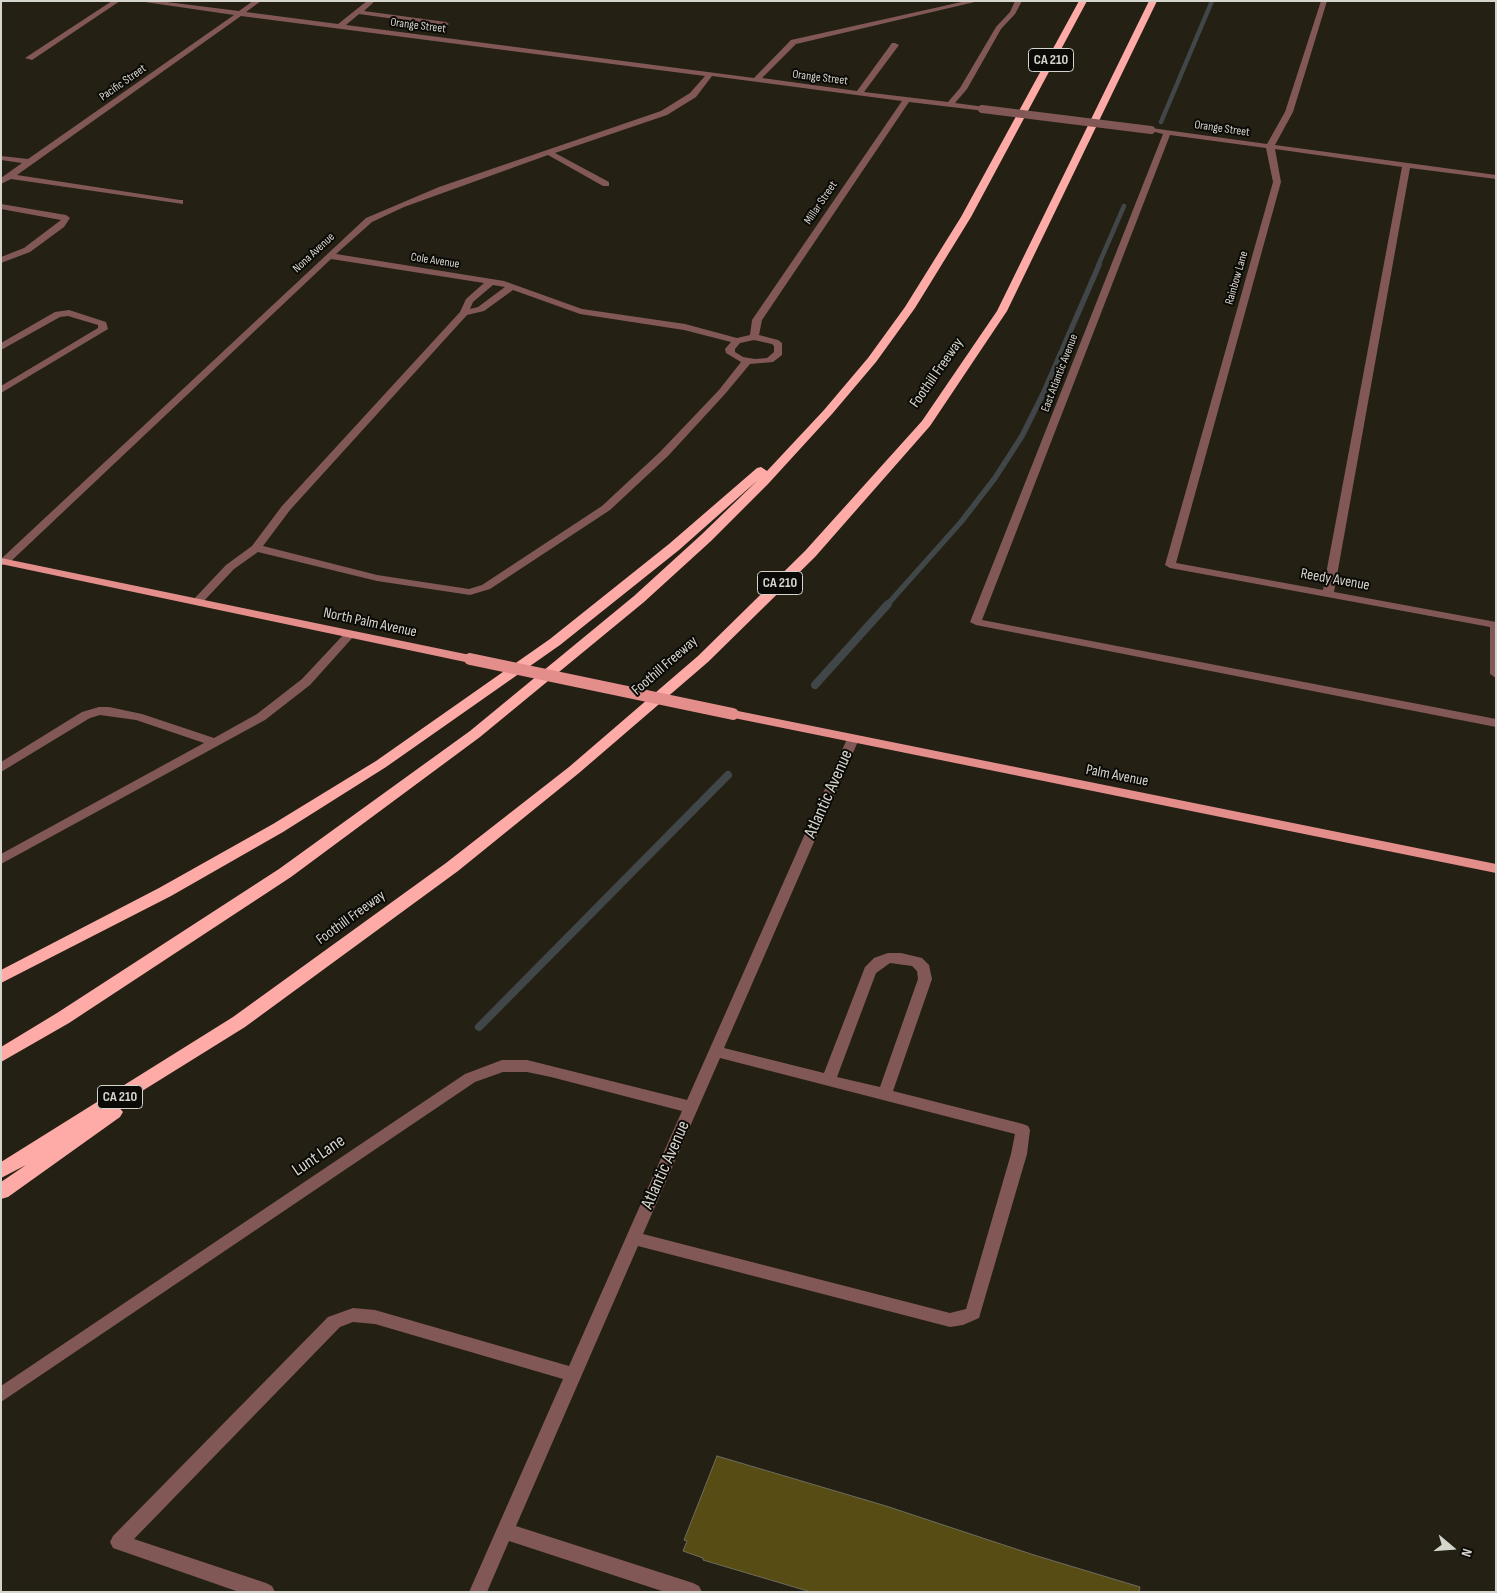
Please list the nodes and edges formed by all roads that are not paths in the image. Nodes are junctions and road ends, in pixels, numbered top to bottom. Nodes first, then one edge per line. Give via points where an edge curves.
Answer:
1 (117, 1) edge
2 (141, 1) edge
3 (258, 1) edge
4 (372, 1) edge
5 (976, 1) edge
6 (1019, 1) edge
7 (1083, 1) edge
8 (1153, 1) edge
9 (1324, 1) edge
10 (358, 12) junction
11 (240, 14) junction
12 (446, 24) dead end
13 (339, 27) junction
14 (895, 45) dead end
15 (29, 58) dead end
16 (709, 75) junction
17 (755, 81) junction
18 (858, 94) junction
19 (906, 100) junction
20 (950, 105) junction
21 (1167, 133) junction
22 (1270, 146) junction
23 (550, 153) junction
24 (1, 158) edge
25 (29, 162) junction
26 (1406, 165) junction
27 (10, 176) junction
28 (1496, 177) edge
29 (1, 182) edge
30 (606, 184) dead end
31 (180, 202) dead end
32 (1, 206) edge
33 (330, 256) junction
34 (1, 260) edge
35 (492, 282) junction
36 (511, 287) junction
37 (464, 312) junction
38 (754, 337) junction
39 (737, 341) junction
40 (1, 347) edge
41 (747, 361) junction
42 (1, 390) edge
43 (828, 412) junction
44 (256, 548) junction
45 (3, 562) edge
46 (1170, 565) joint
47 (1328, 594) junction
48 (197, 602) junction
49 (1496, 625) edge
50 (350, 634) junction
51 (1496, 674) edge
52 (733, 714) joint
53 (1496, 723) edge
54 (853, 738) junction
55 (216, 743) junction
56 (1, 768) edge
57 (1, 860) edge
58 (1496, 869) edge
59 (1, 977) edge
60 (239, 1022) junction
61 (716, 1051) junction
62 (1, 1055) edge
63 (829, 1079) junction
64 (885, 1094) junction
65 (691, 1107) junction
66 (1, 1171) edge
67 (1, 1192) edge
68 (634, 1238) junction
69 (573, 1374) junction
70 (1, 1395) edge
71 (505, 1531) junction
72 (266, 1592) edge
73 (478, 1592) edge
74 (693, 1592) edge

1 - 15 street
2 - 11 street, Orange Street
3 - 11 street, Pacific Street
4 - 10 street
5 - 17 street via 794,42
6 - 20 street via 1013,13 998,28 963,89
7 - 43 highway, CA 210 via 940,262 872,360
8 - 60 highway, Foothill Freeway / CA 210 via 1002,311 926,422 871,487 810,554 703,659 574,770 452,868
9 - 22 street via 1289,112
10 - 12 street
10 - 13 street
11 - 13 street, Orange Street
11 - 25 street, Pacific Street
13 - 16 street, Orange Street
14 - 18 street
16 - 17 street, Orange Street
16 - 23 street, Nona Avenue via 693,95 664,113
17 - 18 street, Orange Street
18 - 19 street, Orange Street
19 - 20 street, Orange Street
19 - 38 street, Millar Street via 757,320
20 - 21 street, Orange Street, bridge
21 - 22 street, Orange Street
21 - 53 street, East Atlantic Avenue via 976,622
22 - 26 street, Orange Street
22 - 46 street, Rainbow Lane via 1277,182
23 - 30 street
23 - 33 street, Nona Avenue via 401,205 369,220
24 - 25 street
25 - 27 street, Pacific Street
26 - 28 street, Orange Street
26 - 47 street via 1346,481
27 - 29 street, Pacific Street
27 - 31 street
32 - 34 street via 66,218 61,226 28,250
33 - 35 street, Cole Avenue
33 - 45 street, Nona Avenue
35 - 36 street, Cole Avenue
35 - 37 street via 469,301
36 - 37 street via 481,309
36 - 39 street, Cole Avenue via 580,311 686,327
37 - 44 street via 286,508
38 - 39 street
38 - 41 street via 775,342 780,349 770,360
39 - 41 street via 730,348 731,352
40 - 42 street via 58,314 69,313 103,324 103,329
41 - 44 street via 664,454 606,508 486,587 470,592 377,578
43 - 59 highway via 674,547 562,636 381,764 278,828 165,892
43 - 62 highway, CA 210 via 706,538 639,599 475,734 285,873
44 - 48 street via 230,567
45 - 48 main road, North Palm Avenue
46 - 47 street, Reedy Avenue
47 - 49 street, Reedy Avenue
48 - 50 main road, North Palm Avenue
49 - 51 street
50 - 52 main road, North Palm Avenue, bridge
50 - 55 street via 306,682 261,718
52 - 54 main road, Palm Avenue
54 - 58 main road, Palm Avenue
54 - 61 street, Atlantic Avenue
55 - 56 street via 138,717 98,711 86,715
55 - 57 street
60 - 66 highway, Foothill Freeway / CA 210
60 - 67 highway
61 - 63 street
61 - 65 street, Atlantic Avenue
63 - 64 street
63 - 64 street via 870,971 888,958 917,962 924,969 925,979
64 - 68 street via 1023,1130 973,1313 950,1320
65 - 68 street, Atlantic Avenue
65 - 70 street, Lunt Lane via 527,1066 502,1066 470,1078
68 - 69 street, Atlantic Avenue
69 - 71 street, Atlantic Avenue
69 - 72 street via 375,1317 353,1315 334,1322 119,1542
71 - 73 street, Atlantic Avenue
71 - 74 street

